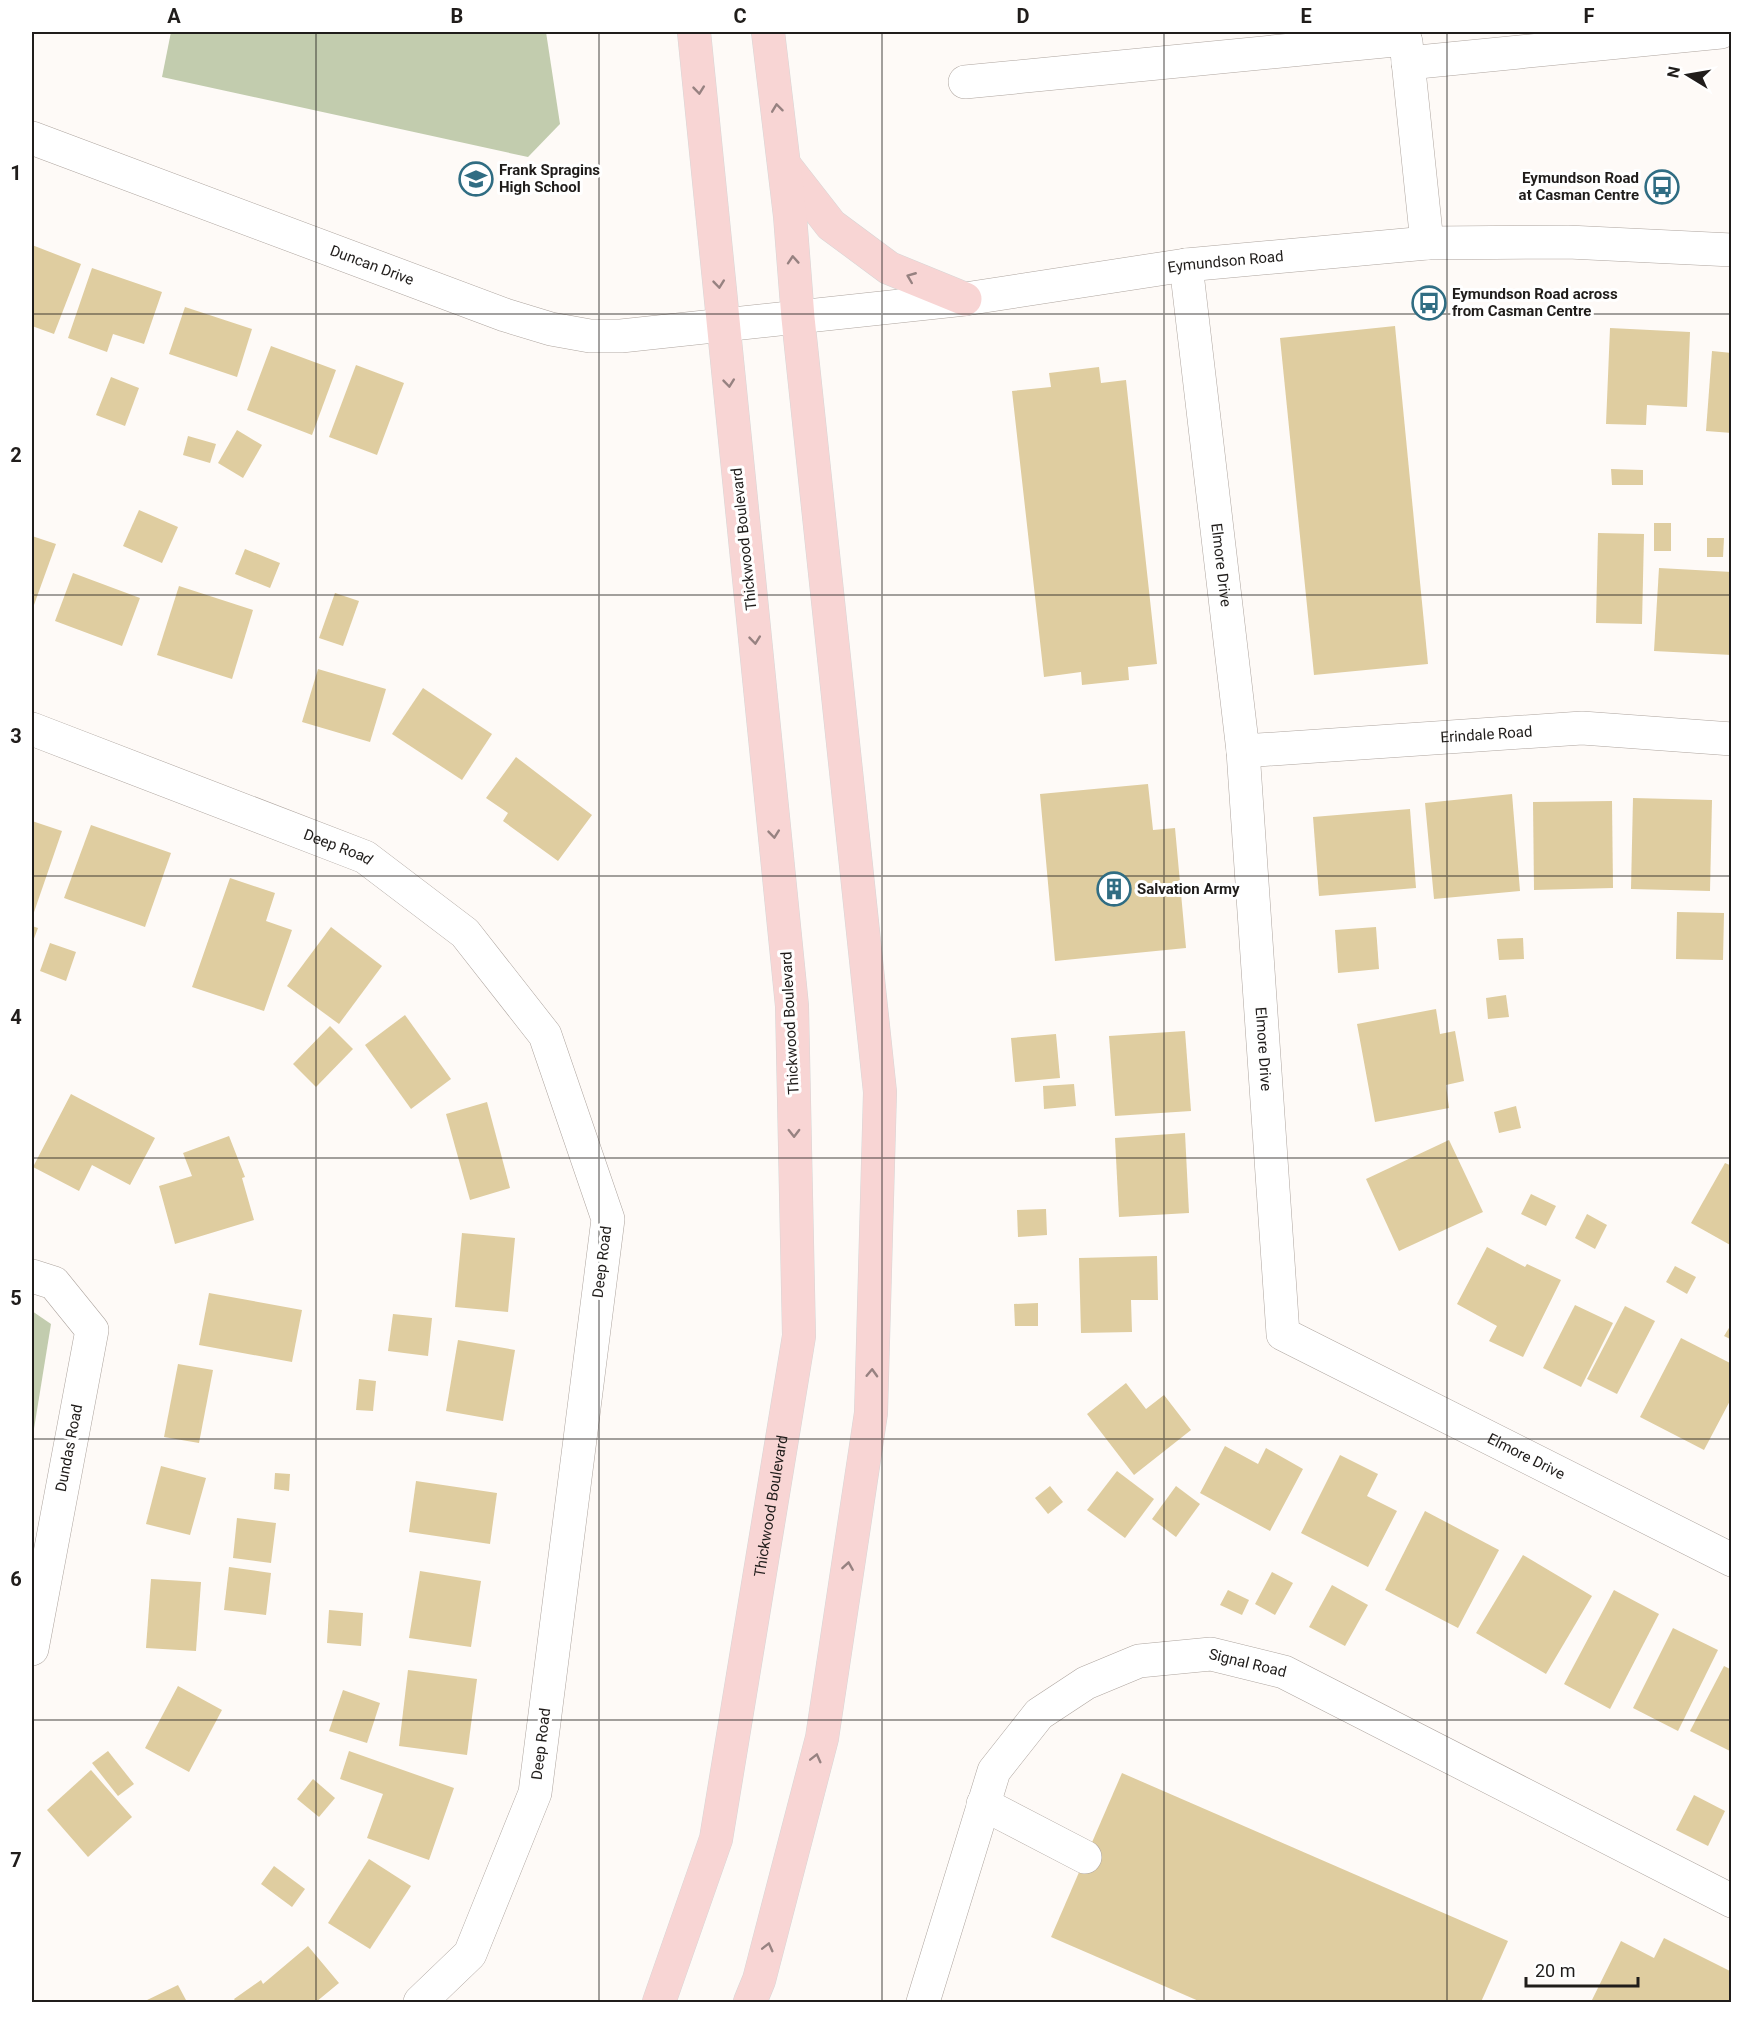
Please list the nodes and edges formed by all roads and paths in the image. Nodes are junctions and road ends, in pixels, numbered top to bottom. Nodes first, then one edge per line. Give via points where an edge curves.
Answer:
1 (694, 32) edge
2 (768, 32) edge
3 (1721, 32) edge
4 (1406, 44) edge
5 (965, 82) dead end
6 (32, 138) edge
7 (785, 166) junction
8 (1427, 243) junction
9 (1731, 250) edge
10 (1186, 265) junction
11 (965, 299) junction
12 (798, 318) junction
13 (723, 325) junction
14 (32, 729) edge
15 (1731, 739) edge
16 (1243, 751) junction
17 (32, 1276) edge
18 (1731, 1560) edge
19 (32, 1649) edge
20 (983, 1804) junction
21 (1085, 1857) dead end
22 (1731, 1901) edge
23 (420, 2002) edge
24 (659, 2002) edge
25 (750, 2002) edge
26 (923, 2002) edge

1 -> 13 main road, Thickwood Boulevard
7 -> 2 main road
3 - 4 street
4 - 5 street
4 - 8 street
6 - 13 street, Duncan Drive via 551,329 590,336 621,336
11 -> 7 main road via 889,268 831,225
12 -> 7 main road
8 - 9 street, Eymundson Road via 1568,242
8 - 10 street, Eymundson Road
10 - 11 street, Eymundson Road
10 - 16 street, Elmore Drive
11 - 12 street, Eymundson Road
12 - 13 street, Eymundson Road
25 -> 12 main road via 822,1738 871,1413 880,1092
13 -> 24 main road, Thickwood Boulevard via 792,1006 799,1336 716,1839
14 - 23 street, Deep Road via 365,857 465,933 545,1035 608,1219 535,1793 470,1954
15 - 16 street, Erindale Road via 1582,728
16 - 18 street, Elmore Drive via 1283,1334
17 - 19 street, Dundas Road via 54,1283 92,1330
20 - 21 street
20 - 22 street, Signal Road via 994,1771 1039,1714 1086,1683 1140,1661 1211,1654 1284,1672
20 - 26 street, Signal Road

